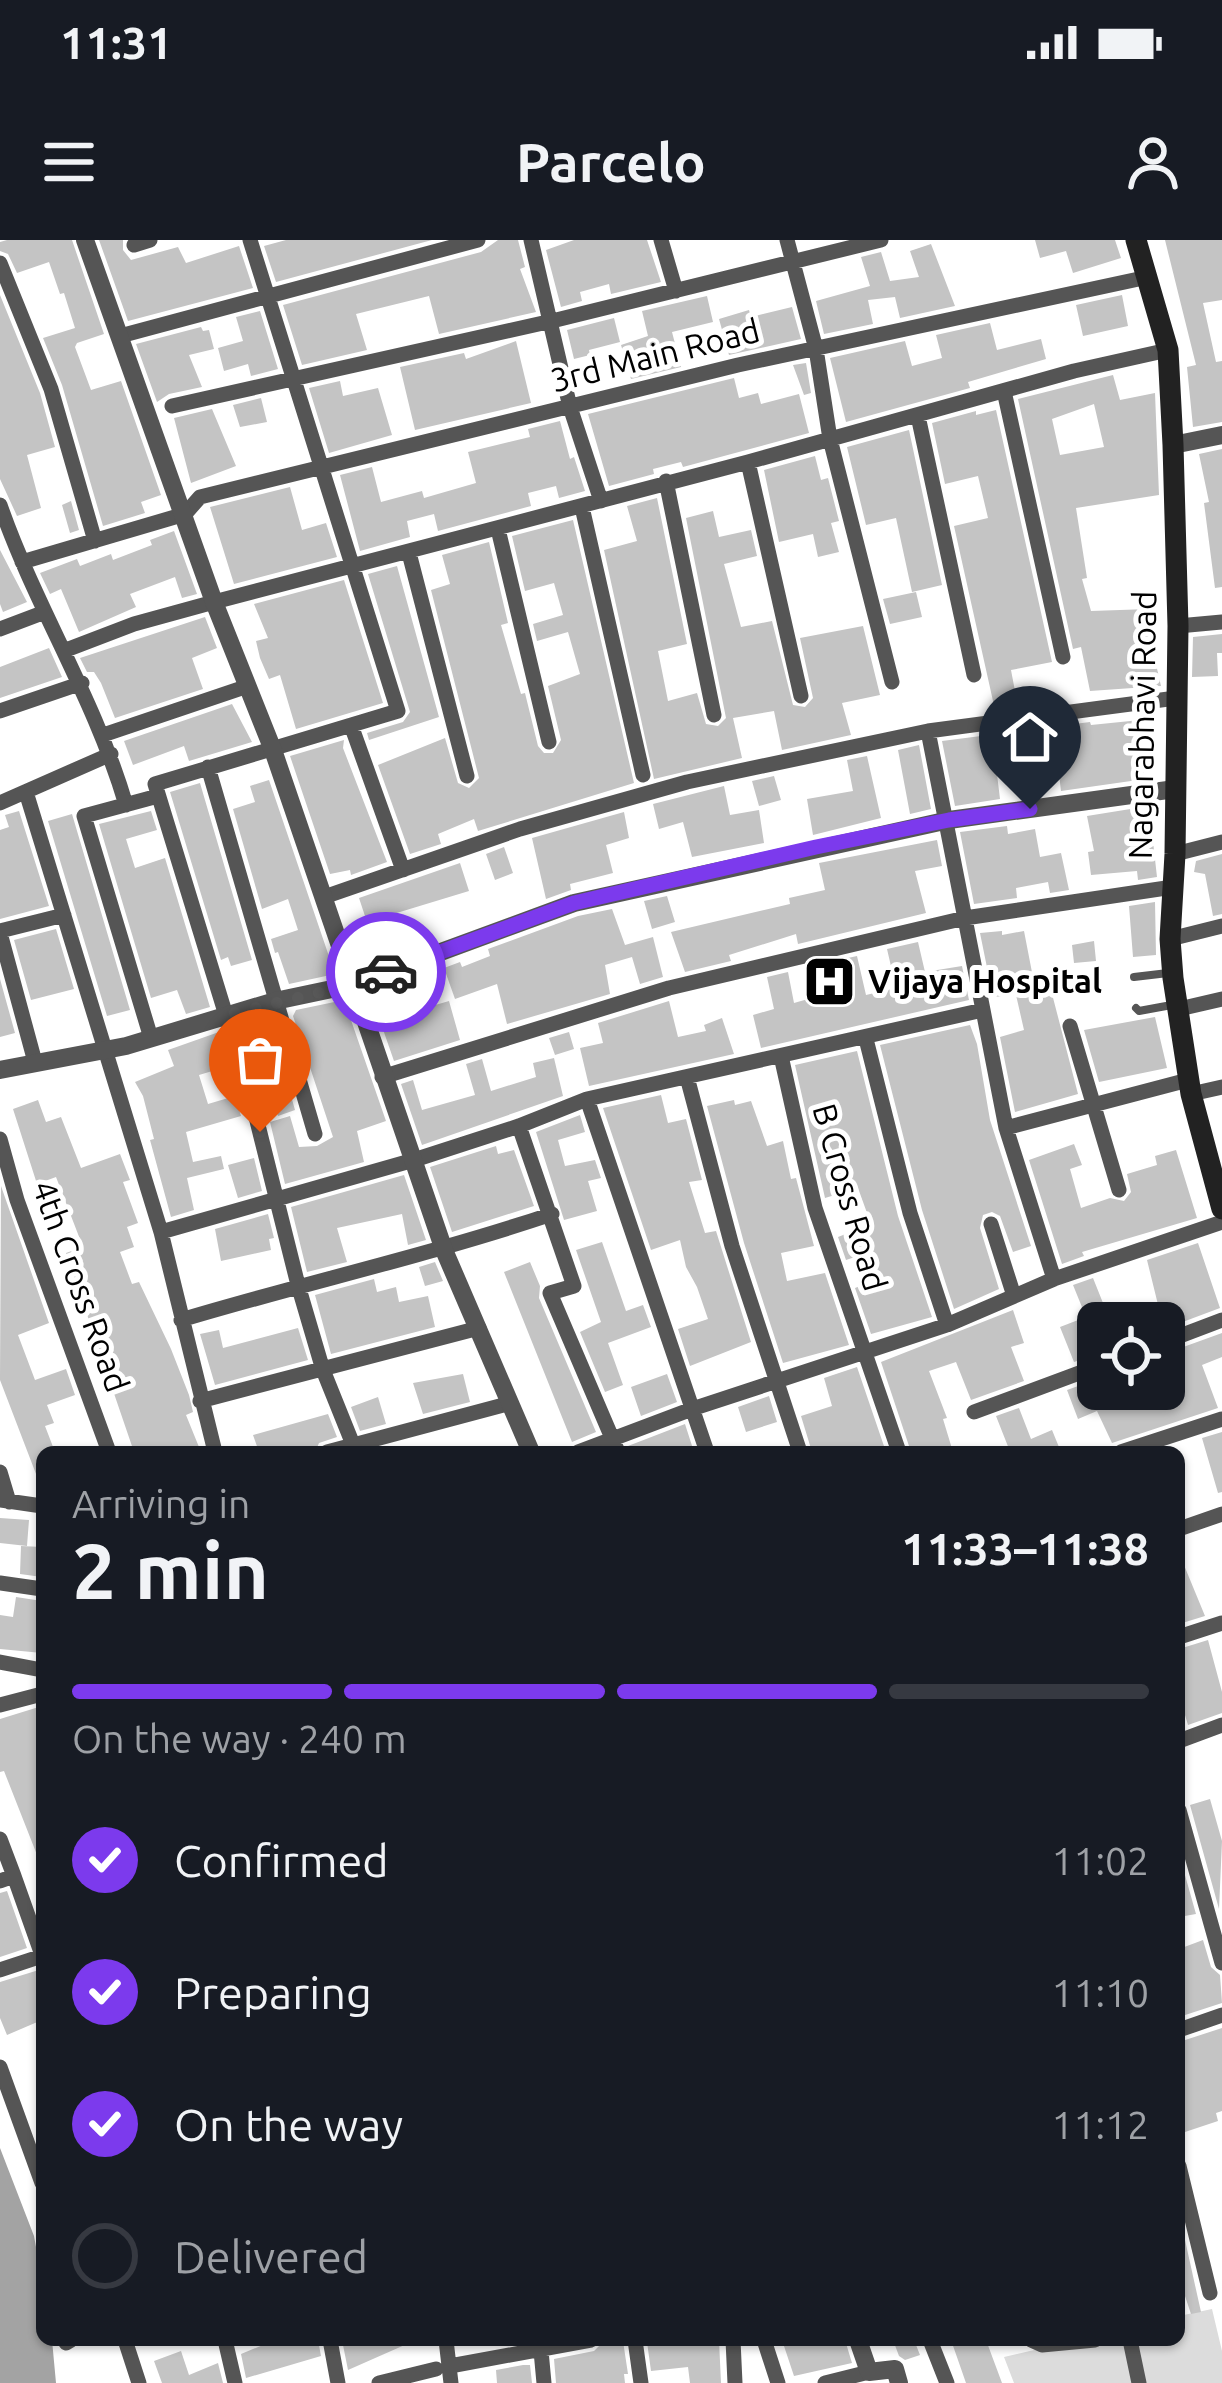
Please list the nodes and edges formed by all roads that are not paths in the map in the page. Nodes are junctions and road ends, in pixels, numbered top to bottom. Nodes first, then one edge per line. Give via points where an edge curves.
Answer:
1 (85, 240) edge
2 (250, 240) edge
3 (478, 240) edge
4 (531, 240) edge
5 (661, 240) edge
6 (788, 240) edge
7 (881, 240) edge
8 (1136, 240) edge
9 (794, 261) junction
10 (0, 263) edge
11 (1148, 277) junction
12 (676, 292) junction
13 (266, 294) junction
14 (552, 321) junction
15 (120, 336) junction
16 (816, 349) junction
17 (1168, 350) junction
18 (291, 377) junction
19 (1004, 391) junction
20 (172, 406) dead end
21 (570, 407) junction
22 (918, 416) junction
23 (1222, 435) edge
24 (830, 439) junction
25 (1173, 445) junction
26 (748, 462) junction
27 (320, 471) junction
28 (666, 481) junction
29 (601, 501) junction
30 (0, 505) edge
31 (582, 507) junction
32 (184, 514) junction
33 (498, 529) junction
34 (6, 539) edge
35 (95, 541) junction
36 (409, 553) junction
37 (22, 562) junction
38 (354, 566) junction
39 (214, 602) junction
40 (46, 612) junction
41 (1222, 622) edge
42 (1178, 626) junction
43 (0, 628) edge
44 (66, 650) junction
45 (1063, 657) dead end
46 (974, 675) dead end
47 (892, 682) dead end
48 (82, 683) junction
49 (248, 686) junction
50 (801, 696) dead end
51 (1176, 698) junction
52 (0, 711) edge
53 (714, 715) dead end
54 (351, 725) junction
55 (928, 731) junction
56 (103, 734) junction
57 (549, 742) dead end
58 (273, 749) junction
59 (111, 754) junction
60 (208, 767) junction
61 (643, 775) dead end
62 (467, 776) dead end
63 (1175, 789) junction
64 (26, 792) junction
65 (158, 796) junction
66 (0, 803) edge
67 (126, 805) junction
68 (949, 820) junction
69 (1222, 842) edge
70 (1175, 854) junction
71 (403, 870) junction
72 (1173, 887) junction
73 (324, 897) junction
74 (64, 915) junction
75 (965, 918) junction
76 (1222, 926) edge
77 (0, 932) edge
78 (1170, 939) junction
79 (1172, 972) junction
80 (1134, 977) dead end
81 (351, 985) junction
82 (1222, 1000) edge
83 (274, 1001) junction
84 (1179, 1006) junction
85 (1136, 1008) dead end
86 (983, 1010) junction
87 (227, 1015) junction
88 (1070, 1026) dead end
89 (151, 1039) junction
90 (866, 1039) junction
91 (104, 1051) junction
92 (781, 1056) junction
93 (34, 1062) junction
94 (0, 1070) edge
95 (382, 1077) junction
96 (687, 1077) junction
97 (1190, 1087) junction
98 (1222, 1087) edge
99 (587, 1099) junction
100 (1093, 1103) junction
101 (519, 1126) junction
102 (1006, 1128) junction
103 (315, 1134) dead end
104 (0, 1139) edge
105 (414, 1160) junction
106 (1217, 1174) edge
107 (1119, 1190) dead end
108 (276, 1202) junction
109 (1222, 1209) edge
110 (552, 1214) junction
111 (1222, 1222) edge
112 (991, 1224) dead end
113 (161, 1232) junction
114 (444, 1250) junction
115 (1054, 1279) junction
116 (298, 1285) junction
117 (1013, 1296) junction
118 (181, 1320) junction
119 (1222, 1320) edge
120 (947, 1325) junction
121 (479, 1328) junction
122 (1185, 1334) edge
123 (867, 1352) junction
124 (323, 1370) junction
125 (1077, 1374) edge
126 (776, 1382) junction
127 (200, 1401) junction
128 (511, 1403) junction
129 (692, 1409) junction
130 (974, 1412) dead end
131 (1222, 1419) edge
132 (107, 1446) edge
133 (212, 1446) edge
134 (353, 1446) edge
135 (361, 1446) edge
136 (529, 1446) edge
137 (616, 1446) edge
138 (704, 1446) edge
139 (798, 1446) edge
140 (897, 1446) edge
141 (1139, 1446) edge
142 (0, 1472) edge
143 (5, 1501) edge
144 (36, 1505) edge
145 (1222, 1514) edge
146 (1185, 1527) edge
147 (0, 1583) edge
148 (36, 1588) edge
149 (1222, 1622) edge
150 (1185, 1635) edge
151 (0, 1662) edge
152 (36, 1669) edge
153 (36, 1696) edge
154 (0, 1705) edge
155 (1222, 1725) edge
156 (1185, 1739) edge
157 (1185, 1828) edge
158 (0, 1839) edge
159 (7, 1878) edge
160 (1215, 1918) edge
161 (36, 1943) edge
162 (36, 1958) edge
163 (1222, 1963) edge
164 (0, 1970) edge
165 (1222, 2015) edge
166 (1185, 2028) edge
167 (0, 2067) edge
168 (36, 2166) edge
169 (1185, 2191) edge
170 (1210, 2293) dead end
171 (127, 2346) edge
172 (226, 2346) edge
173 (331, 2346) edge
174 (537, 2346) edge
175 (540, 2346) edge
176 (636, 2346) edge
177 (734, 2346) edge
178 (766, 2346) edge
179 (860, 2346) edge
180 (932, 2346) edge
181 (1131, 2346) edge
182 (869, 2372) junction
183 (446, 2373) edge
184 (139, 2383) edge
185 (235, 2383) edge
186 (338, 2383) edge
187 (380, 2383) edge
188 (544, 2383) edge
189 (641, 2383) edge
190 (736, 2383) edge
191 (778, 2383) edge
192 (825, 2383) edge
193 (899, 2383) edge
194 (947, 2383) edge
195 (1139, 2383) edge

1 - 15 street
2 - 13 street
3 - 13 street
4 - 14 street
5 - 12 street
6 - 9 street
7 - 9 street
8 - 11 main road, Nagarabhavi Road
9 - 12 street
9 - 16 street
10 - 35 street via 50,389
11 - 16 street, 3rd Main Road
11 - 17 main road, Nagarabhavi Road
12 - 14 street
13 - 15 street
13 - 18 street
14 - 18 street
14 - 21 street
15 - 32 street
16 - 21 street, 3rd Main Road
16 - 24 street
17 - 19 street
17 - 25 main road, Nagarabhavi Road
18 - 20 street
18 - 27 street
19 - 22 street
19 - 45 street
21 - 27 street, 3rd Main Road
21 - 29 street
22 - 24 street
22 - 46 street
23 - 25 street
24 - 26 street
24 - 47 street
25 - 42 main road, Nagarabhavi Road
26 - 28 street
26 - 50 street
27 - 32 street, 3rd Main Road via 200,497
27 - 38 street
28 - 29 street
28 - 53 street
29 - 31 street
30 - 34 street
31 - 33 street
31 - 61 street
32 - 35 street, 3rd Main Road
32 - 39 street
33 - 36 street
33 - 57 street
34 - 37 street
35 - 37 street, 3rd Main Road
36 - 38 street
36 - 62 street
37 - 40 street
38 - 39 street
38 - 54 street via 398,711
39 - 44 street
39 - 49 street
40 - 43 street
40 - 44 street
41 - 42 street
42 - 51 main road, Nagarabhavi Road
44 - 48 street
48 - 52 street
48 - 56 street
49 - 56 street
49 - 58 street
51 - 55 street
51 - 63 main road, Nagarabhavi Road
54 - 58 street
54 - 71 street
55 - 68 street
55 - 71 street via 687,782
56 - 59 street
58 - 60 street
58 - 73 street
59 - 64 street
59 - 67 street
60 - 65 street via 155,784
60 - 83 street
63 - 68 street
63 - 70 main road, Nagarabhavi Road
64 - 66 street
64 - 74 street
65 - 67 street
65 - 87 street
67 - 89 street via 85,816
68 - 75 street
68 - 81 street via 574,903
69 - 70 street
70 - 72 main road, Nagarabhavi Road
71 - 73 street
72 - 75 street
72 - 78 main road, Nagarabhavi Road
73 - 81 street
74 - 77 street
74 - 91 street
75 - 86 street
75 - 95 street via 669,988
76 - 78 street
77 - 93 street
78 - 79 main road, Nagarabhavi Road
79 - 80 lane
79 - 84 main road, Nagarabhavi Road
81 - 83 street
81 - 95 street
82 - 84 street
83 - 87 street
83 - 103 street
84 - 85 lane
84 - 97 main road, Nagarabhavi Road
86 - 90 street
86 - 102 street
87 - 89 street
87 - 108 street
88 - 100 street
89 - 91 street
90 - 92 street
90 - 120 street
91 - 93 street
91 - 113 street
92 - 96 street
92 - 123 street, B Cross Road via 815,1208
93 - 94 street
95 - 105 street
96 - 99 street
96 - 126 street
97 - 98 street
97 - 100 street
97 - 106 main road, Nagarabhavi Road
99 - 101 street
99 - 129 street
100 - 102 street
100 - 107 street
101 - 105 street
101 - 110 street
102 - 115 street
104 - 132 street, 4th Cross Road
105 - 108 street
105 - 114 street
106 - 109 main road, Nagarabhavi Road
108 - 113 street
108 - 116 street
110 - 114 street
110 - 137 street via 574,1286 550,1293
111 - 115 street
112 - 117 street
113 - 118 street
114 - 116 street
114 - 121 street
115 - 117 street
116 - 118 street
116 - 124 street
117 - 120 street
118 - 127 street
119 - 122 street
120 - 123 street
121 - 124 street
121 - 128 street
123 - 126 street
123 - 140 street, B Cross Road
124 - 127 street
124 - 134 street
125 - 130 street
126 - 129 street
126 - 139 street
127 - 133 street
128 - 135 street
128 - 136 street
129 - 137 street
129 - 138 street
131 - 141 street
142 - 143 street
143 - 144 street
145 - 146 street
147 - 148 street
149 - 150 street
151 - 152 street
153 - 154 street
155 - 156 street
157 - 160 street
158 - 159 street
159 - 161 street
160 - 163 street
162 - 164 street
165 - 166 street
167 - 168 street
169 - 170 street
171 - 184 street
172 - 185 street
173 - 186 street
174 - 183 street
175 - 188 street
176 - 189 street
177 - 190 street
178 - 191 street
179 - 182 street
180 - 194 street
181 - 195 street
182 - 192 street
182 - 193 street via 896,2369
183 - 187 street

